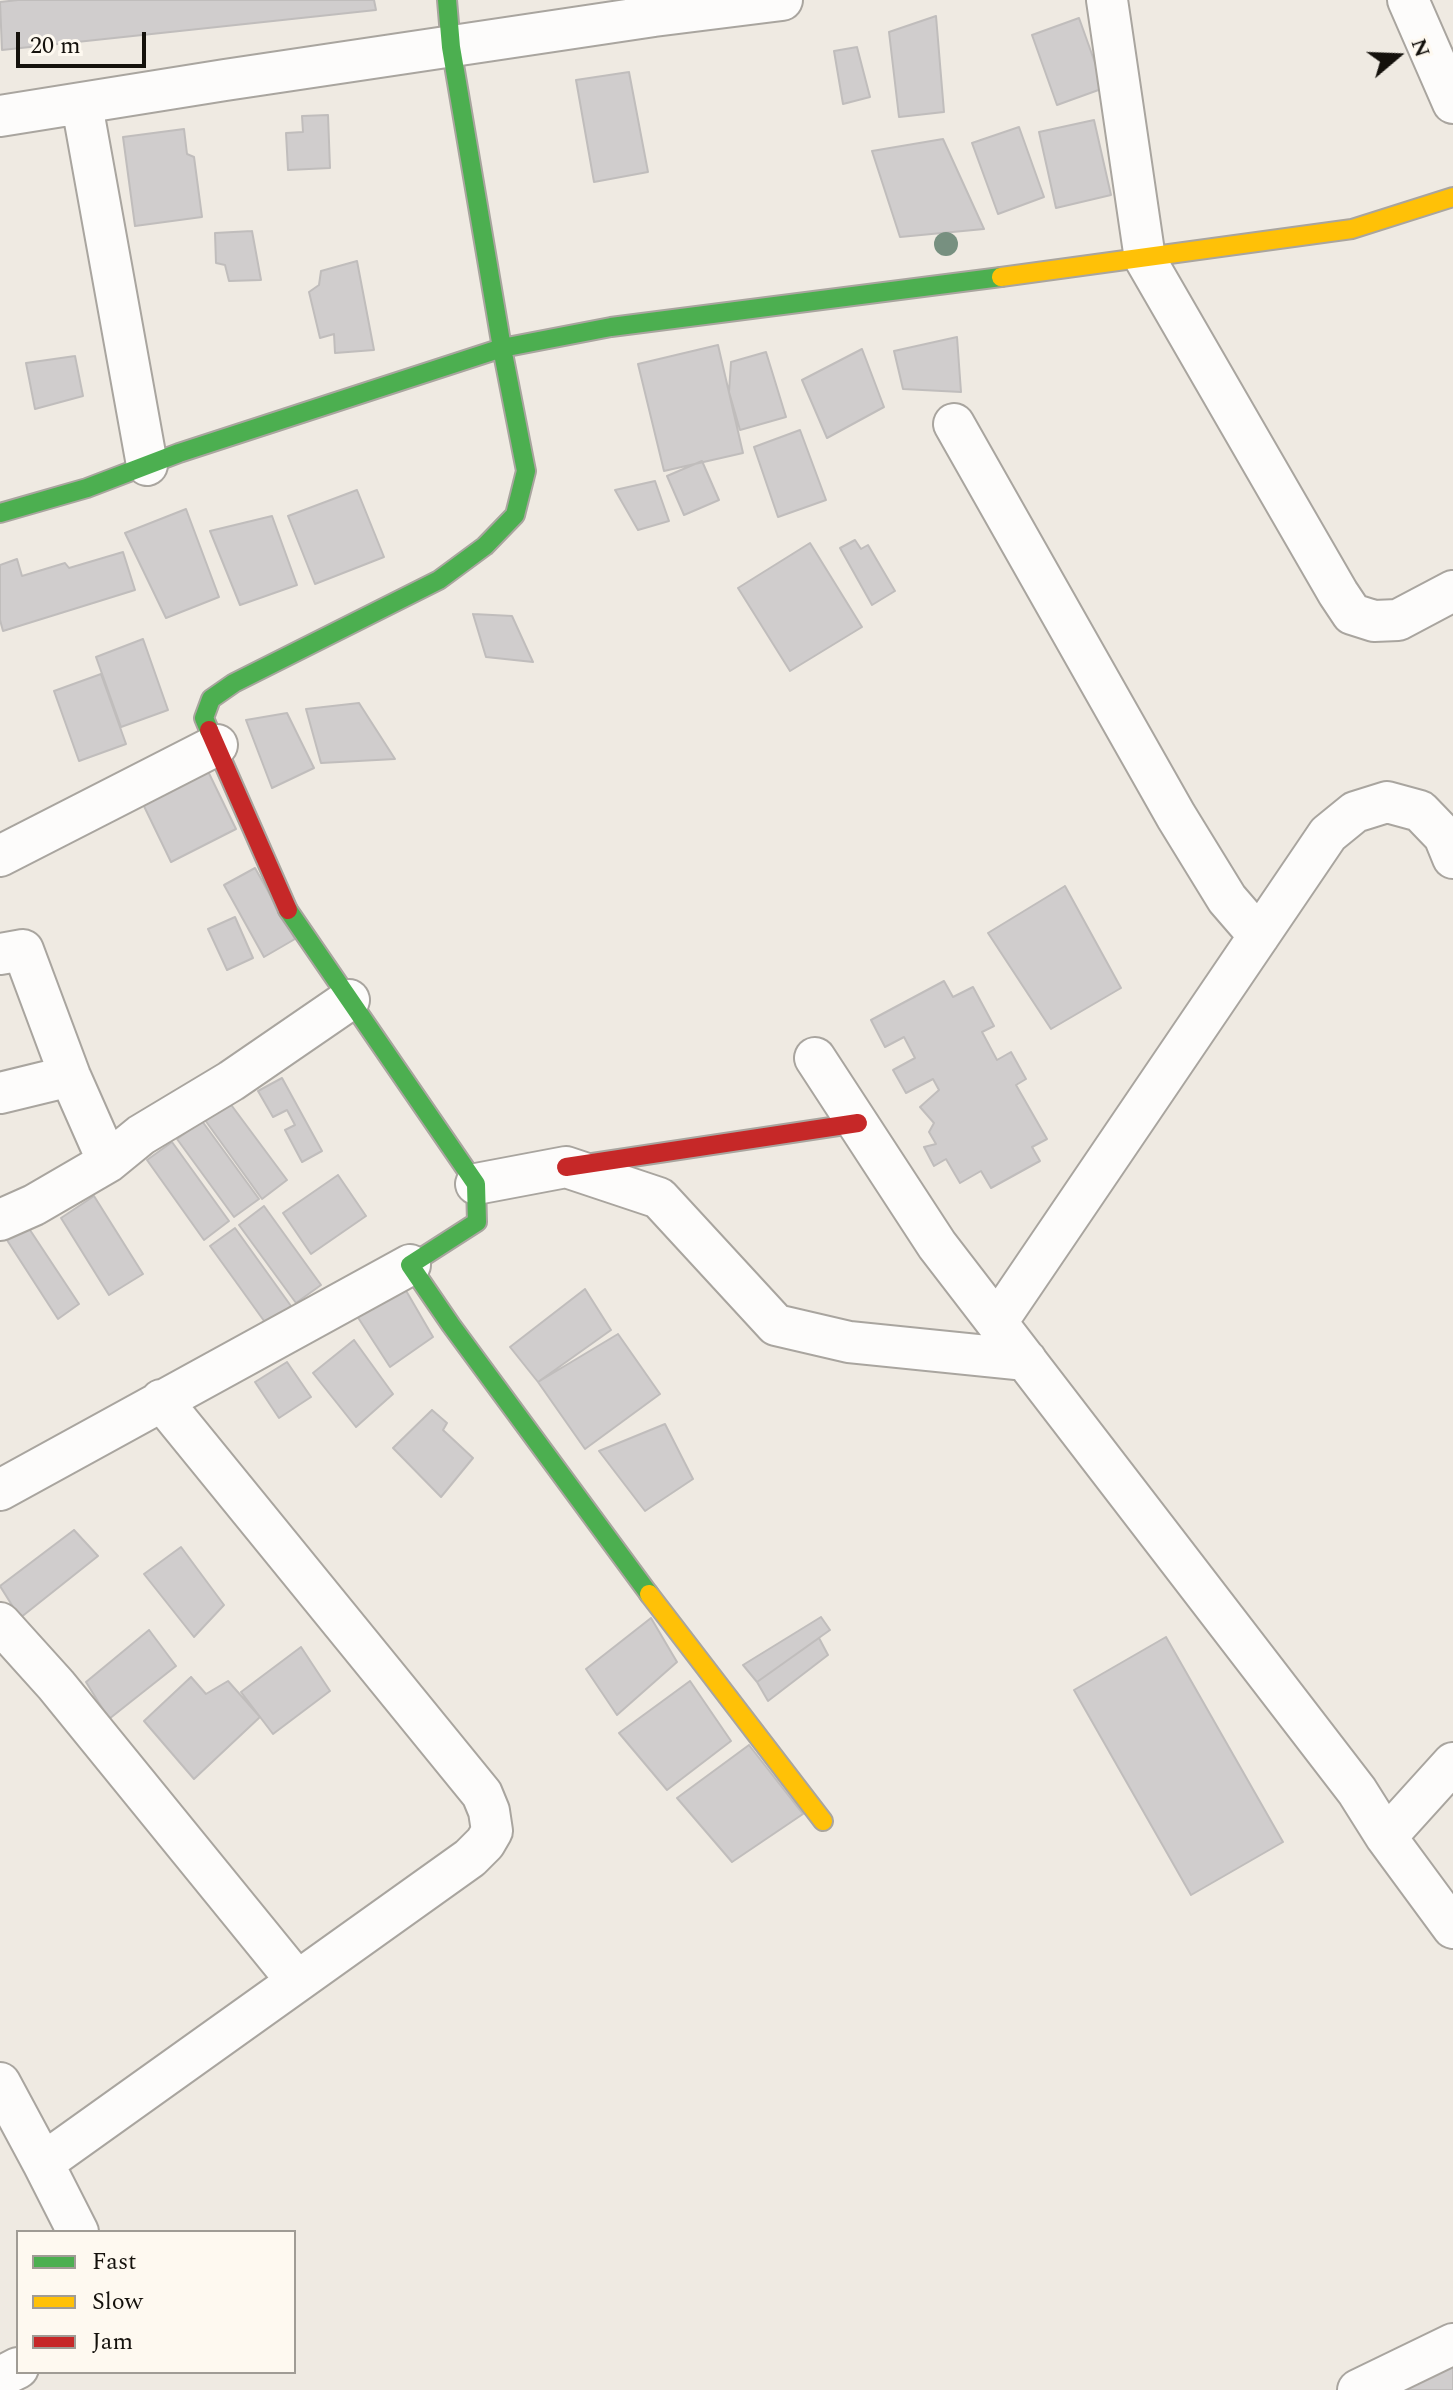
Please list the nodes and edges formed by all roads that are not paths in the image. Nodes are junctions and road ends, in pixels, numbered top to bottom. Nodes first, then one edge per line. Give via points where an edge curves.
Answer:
1 (447, 0) edge
2 (782, 0) edge
3 (1107, 0) edge
4 (1408, 0) edge
5 (451, 47) junction
6 (1453, 103) edge
7 (82, 105) junction
8 (0, 116) edge
9 (1453, 197) edge
10 (1145, 259) junction
11 (502, 348) junction
12 (954, 424) dead end
13 (147, 465) junction
14 (0, 513) edge
15 (1453, 591) edge
16 (217, 745) junction
17 (0, 856) edge
18 (1453, 858) edge
19 (1259, 936) junction
20 (0, 954) edge
21 (349, 1000) junction
22 (815, 1058) dead end
23 (70, 1076) junction
24 (0, 1093) edge
25 (858, 1123) junction
26 (108, 1162) junction
27 (566, 1167) junction
28 (476, 1184) junction
29 (0, 1220) edge
30 (410, 1265) junction
31 (997, 1322) junction
32 (1026, 1360) junction
33 (161, 1400) junction
34 (0, 1490) edge
35 (1, 1626) edge
36 (1453, 1763) edge
37 (823, 1821) dead end
38 (1386, 1837) junction
39 (1453, 1928) edge
40 (297, 1981) junction
41 (0, 2083) edge
42 (43, 2163) junction
43 (77, 2230) edge
44 (1453, 2344) edge
45 (1358, 2390) edge

1 - 5 street
2 - 5 street
3 - 10 street
4 - 6 street
5 - 7 street
5 - 11 street
7 - 8 street
7 - 13 street
9 - 10 street via 1352,229
10 - 11 street via 626,325
10 - 15 street via 1352,614 1374,621 1398,620
11 - 13 street
11 - 16 street via 526,471 515,515 485,546 439,580 211,699 204,718
12 - 19 street via 1176,816 1227,899
13 - 14 street
16 - 17 street
16 - 21 street via 292,918
18 - 19 street via 1444,836 1420,811 1387,802 1355,812 1328,834
19 - 31 street
20 - 23 street via 23,950
21 - 26 street
21 - 28 street
22 - 25 street
23 - 24 street
23 - 26 street
25 - 27 street
25 - 31 street via 937,1245
26 - 29 street
27 - 28 street
27 - 32 street via 659,1198 776,1325 849,1342
28 - 30 street via 477,1222
30 - 33 street
30 - 37 street via 683,1640
31 - 32 street
32 - 38 street via 1357,1791
33 - 34 street
33 - 40 street via 482,1794 489,1811 492,1831 470,1858
35 - 40 street via 56,1685
36 - 38 street
38 - 39 street
40 - 42 street
41 - 42 street
42 - 43 street
44 - 45 street

